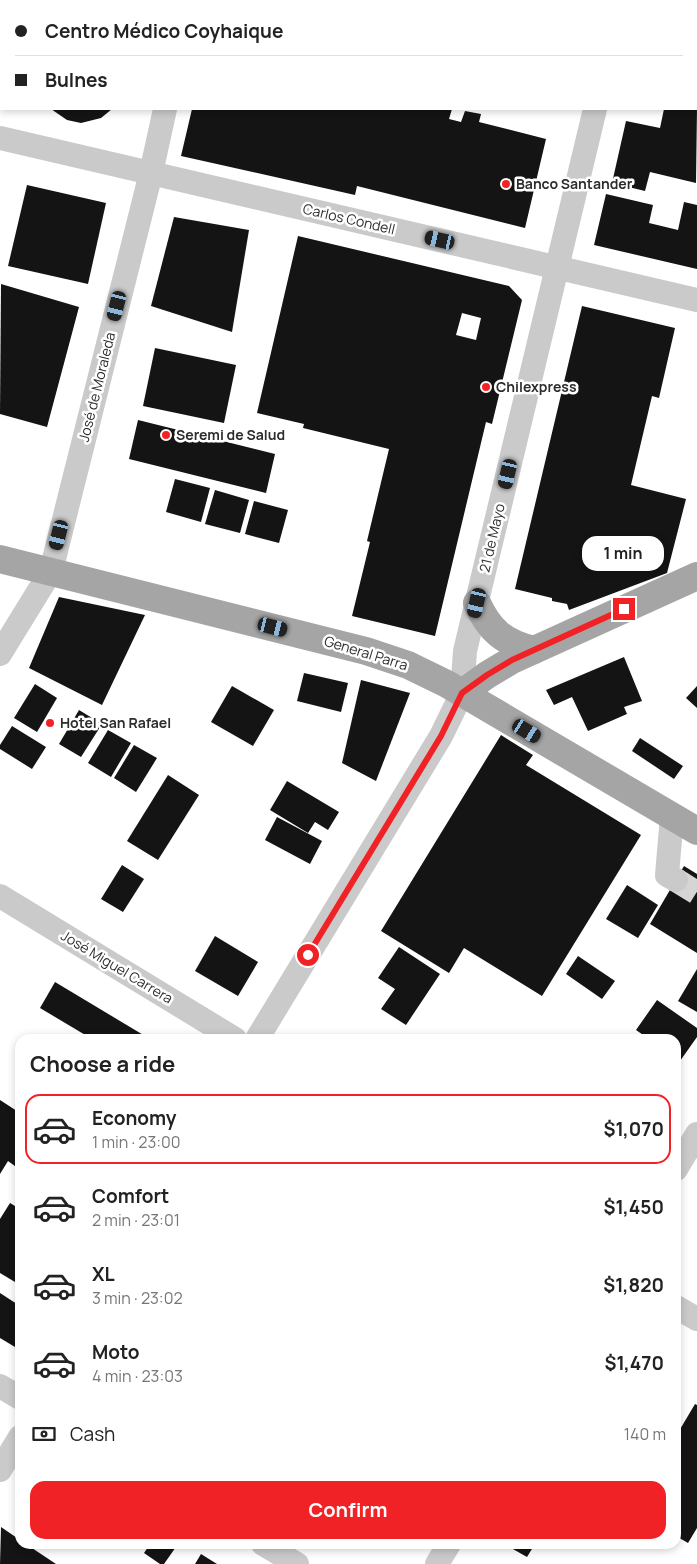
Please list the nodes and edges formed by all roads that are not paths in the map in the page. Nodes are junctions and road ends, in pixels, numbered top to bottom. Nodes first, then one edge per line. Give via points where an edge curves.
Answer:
1 (164, 110) edge
2 (595, 110) edge
3 (0, 138) edge
4 (151, 173) junction
5 (557, 267) junction
6 (697, 300) edge
7 (0, 559) edge
8 (51, 571) junction
9 (697, 576) edge
10 (477, 603) junction
11 (534, 650) junction
12 (0, 654) edge
13 (462, 693) junction
14 (672, 816) junction
15 (697, 831) edge
16 (676, 880) tunnel mouth
17 (0, 896) edge
18 (227, 1034) edge
19 (260, 1034) edge
20 (697, 1134) edge
21 (681, 1161) edge
22 (681, 1310) edge
23 (697, 1319) edge
24 (0, 1386) edge
25 (15, 1395) edge
26 (15, 1446) edge
27 (0, 1470) edge
28 (272, 1549) edge
29 (447, 1549) edge
30 (297, 1564) edge
31 (437, 1564) edge

1 - 4 street, José de Moraleda
2 - 5 street, 21 de Mayo
3 - 4 street, Carlos Condell
4 - 5 street, Carlos Condell
4 - 8 street, José de Moraleda
5 - 6 street, Carlos Condell
5 - 10 street, 21 de Mayo
7 - 8 main road, General Parra
8 - 12 street, José de Moraleda
8 - 13 main road, General Parra via 387,657 428,673
9 - 11 main road
10 - 11 main road via 482,615 500,636
10 - 13 street, 21 de Mayo via 465,651
11 - 13 main road via 512,660
13 - 14 main road, General Parra
13 - 19 street, 21 de Mayo via 441,736
14 - 15 main road, General Parra
14 - 16 street via 667,874
17 - 18 street, José Miguel Carrera
20 - 21 street
22 - 23 street
24 - 25 street
26 - 27 street
28 - 30 street
29 - 31 street

